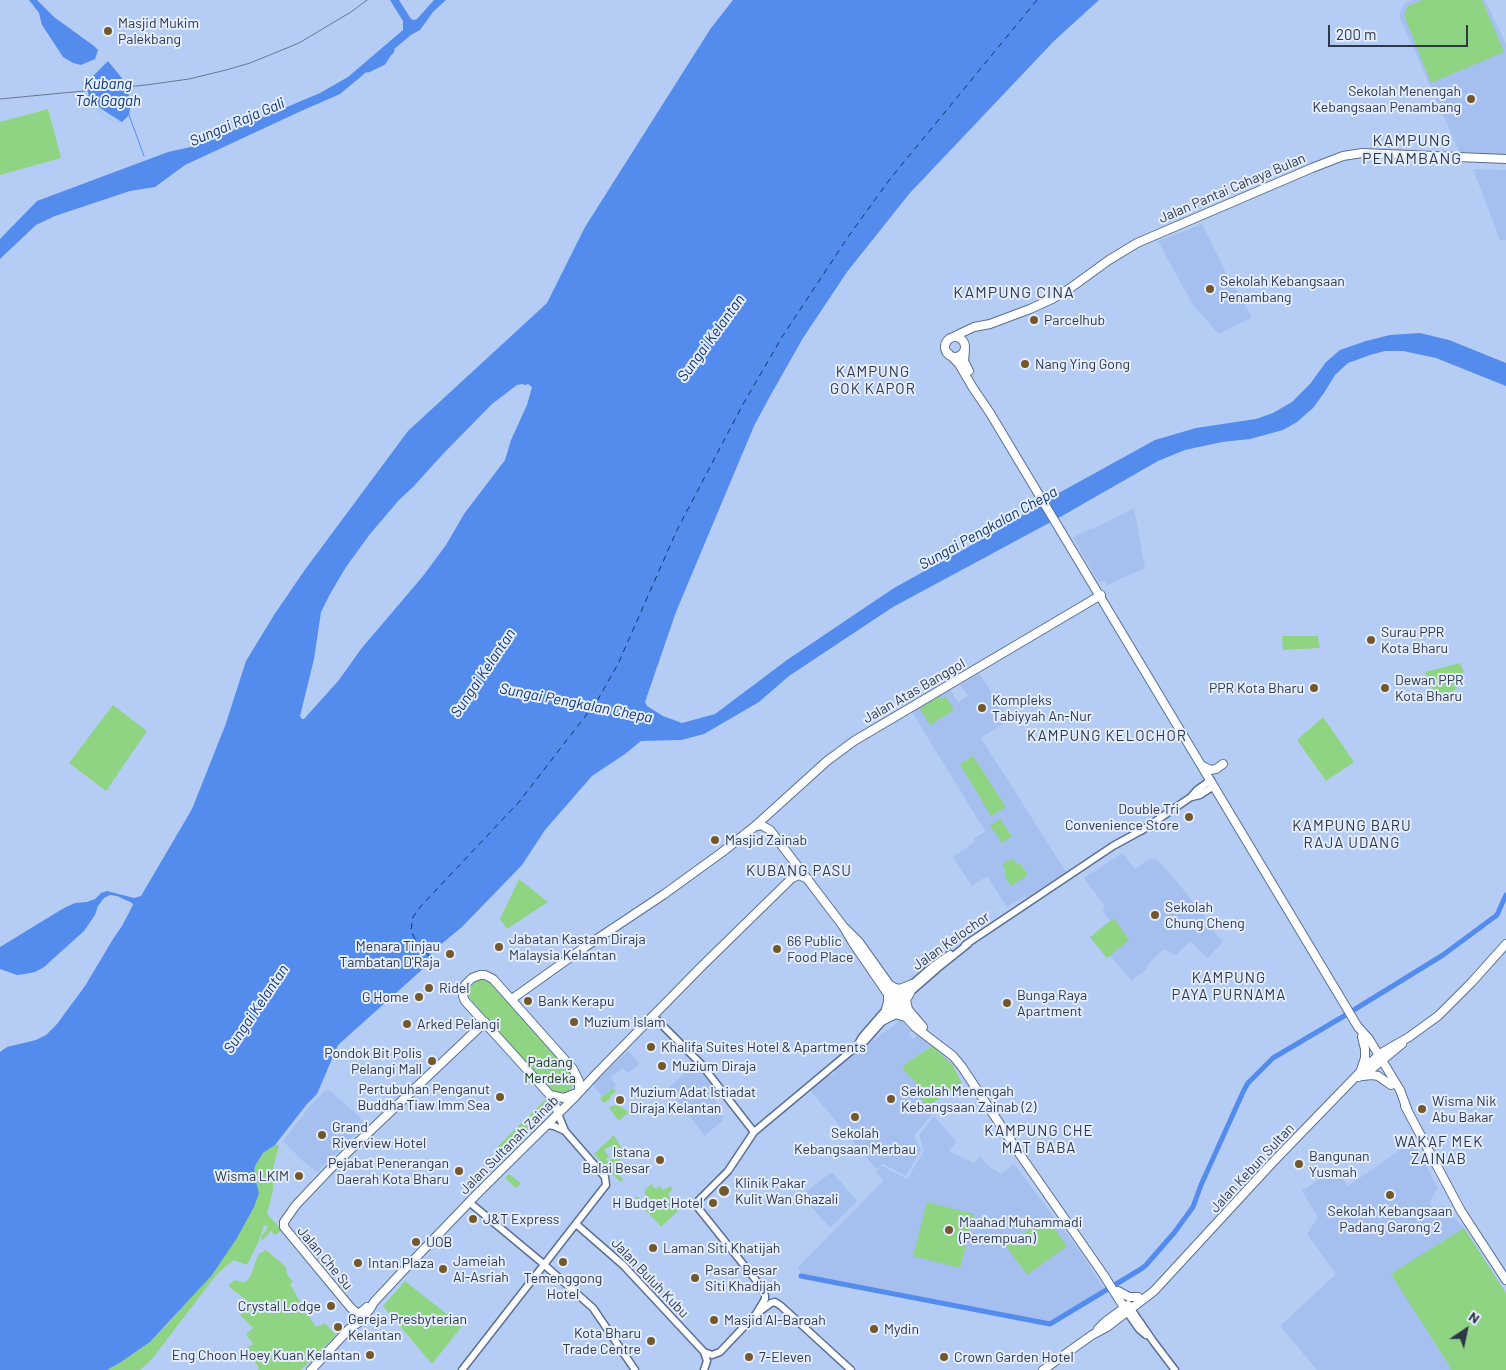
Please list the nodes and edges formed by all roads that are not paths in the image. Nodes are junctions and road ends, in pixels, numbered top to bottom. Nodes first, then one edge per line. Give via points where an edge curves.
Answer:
1 (1506, 159) edge
2 (990, 324) junction
3 (955, 336) junction
4 (965, 348) junction
5 (948, 354) junction
6 (990, 413) junction
7 (1101, 596) junction
8 (1202, 764) junction
9 (1223, 764) dead end
10 (1213, 783) junction
11 (775, 808) junction
12 (754, 827) junction
13 (770, 830) junction
14 (793, 858) junction
15 (792, 878) junction
16 (808, 879) junction
17 (968, 944) junction
18 (1506, 944) edge
19 (912, 984) junction
20 (888, 988) junction
21 (910, 993) junction
22 (512, 999) junction
23 (897, 1001) junction
24 (886, 1009) junction
25 (908, 1010) junction
26 (653, 1016) junction
27 (908, 1019) junction
28 (485, 1022) junction
29 (882, 1022) junction
30 (1365, 1038) junction
31 (857, 1046) junction
32 (1397, 1046) junction
33 (953, 1056) junction
34 (1378, 1060) junction
35 (1389, 1073) junction
36 (1357, 1077) junction
37 (1391, 1085) junction
38 (579, 1092) junction
39 (550, 1095) junction
40 (1408, 1110) junction
41 (558, 1114) junction
42 (546, 1125) junction
43 (565, 1131) junction
44 (754, 1132) junction
45 (470, 1202) junction
46 (576, 1224) junction
47 (544, 1264) junction
48 (1170, 1274) junction
49 (1506, 1280) edge
50 (1116, 1292) junction
51 (1138, 1297) junction
52 (374, 1302) junction
53 (351, 1308) junction
54 (1128, 1308) junction
55 (756, 1314) junction
56 (1113, 1316) junction
57 (349, 1329) junction
58 (1092, 1335) junction
59 (704, 1352) junction
60 (311, 1370) edge
61 (462, 1370) edge
62 (635, 1370) edge
63 (704, 1370) edge
64 (851, 1370) edge
65 (1043, 1370) edge
66 (1175, 1370) edge

1 - 2 main road, Jalan Pantai Cahaya Bulan via 1362,153 1344,156 1137,243 1052,299
2 - 3 main road, Jalan Pantai Cahaya Bulan
2 - 4 main road, Jalan Pantai Cahaya Bulan via 971,334
3 - 4 main road via 963,340
3 - 5 main road via 946,343
4 - 5 main road via 958,356
4 - 6 main road via 966,367
5 - 6 main road via 959,364
6 - 7 main road
7 - 8 main road
7 - 11 main road, Jalan Atas Banggol via 854,741
8 - 9 main road via 1210,770
8 - 10 main road
10 - 17 street, Jalan Kelochor via 1197,790 1144,829
10 - 30 main road
11 - 12 main road, Jalan Atas Banggol
11 - 13 main road
12 - 13 main road via 760,825
12 - 22 main road, Jalan Atas Banggol via 663,895
13 - 14 main road
14 - 15 main road
14 - 16 main road
15 - 16 main road via 799,875
15 - 26 main road, Jalan Sultanah Zainab
16 - 20 main road via 859,942
17 - 19 street, Jalan Kelochor via 952,952
17 - 21 street
18 - 32 main road, Jalan Kebun Sultan via 1449,1006
19 - 20 main road via 900,989
19 - 23 street, Jalan Kelochor
20 - 23 main road
20 - 24 main road
21 - 23 street
21 - 25 main road via 906,1000
22 - 28 main road via 490,976 480,975 468,981 463,990 465,1001
22 - 38 main road via 573,1069 579,1081
23 - 24 street
23 - 25 main road
23 - 27 main road
23 - 29 street
24 - 31 street
25 - 33 main road
26 - 38 main road, Jalan Sultanah Zainab
26 - 44 street via 694,1056
27 - 29 main road via 896,1014
27 - 33 main road
28 - 39 main road
28 - 53 main road, Jalan Che Su via 332,1167 284,1222 284,1228
29 - 31 street
30 - 32 main road
30 - 34 main road
30 - 36 main road via 1365,1058
31 - 44 street
32 - 34 main road, Jalan Kebun Sultan
32 - 35 main road
33 - 50 main road
34 - 35 main road
34 - 36 main road, Jalan Kebun Sultan
34 - 37 main road
35 - 40 main road
36 - 37 main road via 1378,1076
36 - 48 main road, Jalan Kebun Sultan via 1272,1162
37 - 40 main road
38 - 39 main road via 564,1098
38 - 41 main road, Jalan Sultanah Zainab
39 - 41 main road
40 - 49 main road via 1461,1211
41 - 42 main road, Jalan Sultanah Zainab
41 - 43 street
42 - 43 street
42 - 45 main road, Jalan Sultanah Zainab
43 - 46 street via 606,1180 604,1189
44 - 55 street via 728,1171 699,1200 698,1206 760,1284 765,1299
45 - 47 street
45 - 52 main road, Jalan Sultanah Zainab
46 - 47 street
46 - 59 street, Jalan Buluh Kubu via 623,1265
47 - 61 street
47 - 62 street via 593,1308
48 - 51 main road, Jalan Kebun Sultan
48 - 54 main road, Jalan Kebun Sultan via 1154,1291
50 - 51 main road via 1129,1298
50 - 54 main road
50 - 56 main road
51 - 54 main road, Jalan Kebun Sultan
52 - 53 main road via 360,1313
52 - 57 main road, Jalan Sultanah Zainab via 358,1323
53 - 57 main road via 354,1319
54 - 56 main road, Jalan Kebun Sultan
54 - 58 main road, Jalan Kebun Sultan
54 - 66 street
55 - 59 street via 720,1352 712,1355
55 - 64 street via 773,1302 780,1306
56 - 58 main road, Jalan Kebun Sultan
57 - 60 main road, Jalan Sultanah Zainab
58 - 65 main road, Jalan Kebun Sultan
59 - 63 street via 707,1361

